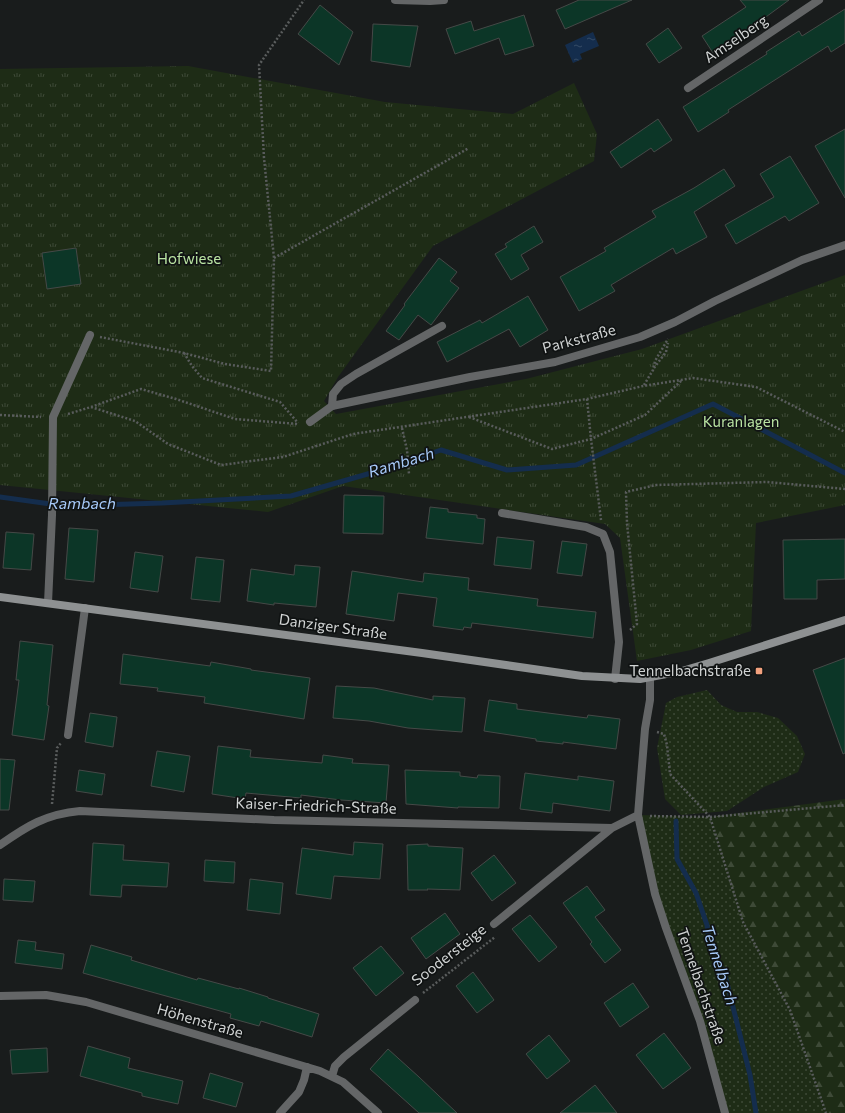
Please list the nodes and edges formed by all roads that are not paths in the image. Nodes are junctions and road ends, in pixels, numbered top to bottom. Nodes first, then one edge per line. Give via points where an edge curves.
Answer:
1 (395, 0) edge
2 (444, 0) edge
3 (819, 0) edge
4 (688, 88) dead end
5 (845, 245) edge
6 (442, 326) dead end
7 (90, 335) road end
8 (332, 406) junction
9 (310, 422) dead end
10 (502, 513) dead end
11 (0, 597) edge
12 (48, 603) junction
13 (85, 608) junction
14 (845, 620) edge
15 (615, 678) junction
16 (650, 678) junction
17 (68, 735) road end
18 (638, 815) junction
19 (612, 828) junction
20 (0, 846) edge
21 (494, 924) road end
22 (0, 996) edge
23 (415, 1000) road end
24 (307, 1067) junction
25 (332, 1076) junction
26 (280, 1113) edge
27 (378, 1113) edge
28 (725, 1113) edge

1 - 2 street
3 - 4 street, Amselberg
5 - 8 street, Parkstraße via 802,260 640,337 555,362
6 - 8 street via 341,384 334,394
7 - 12 street via 53,417
8 - 9 street, Parkstraße
10 - 15 street via 586,527 603,534 610,552 618,642
11 - 12 main road, Danziger Straße
12 - 13 main road, Danziger Straße
13 - 15 main road, Danziger Straße via 582,676
13 - 17 street
14 - 16 main road, Danziger Straße via 709,664
15 - 16 main road, Danziger Straße
16 - 18 street, Tennelbachstraße
18 - 19 street, Kaiser-Friedrich-Straße
18 - 28 street, Tennelbachstraße via 655,894 700,1021
19 - 20 street, Kaiser-Friedrich-Straße via 274,820 100,811 66,812 42,819 16,833
19 - 21 street, Soodersteige
22 - 24 street, Höhenstraße via 46,995 86,1002
23 - 25 street, Soodersteige via 344,1057
24 - 25 street, Höhenstraße
24 - 26 street via 300,1092
25 - 27 street, Höhenstraße via 354,1091

